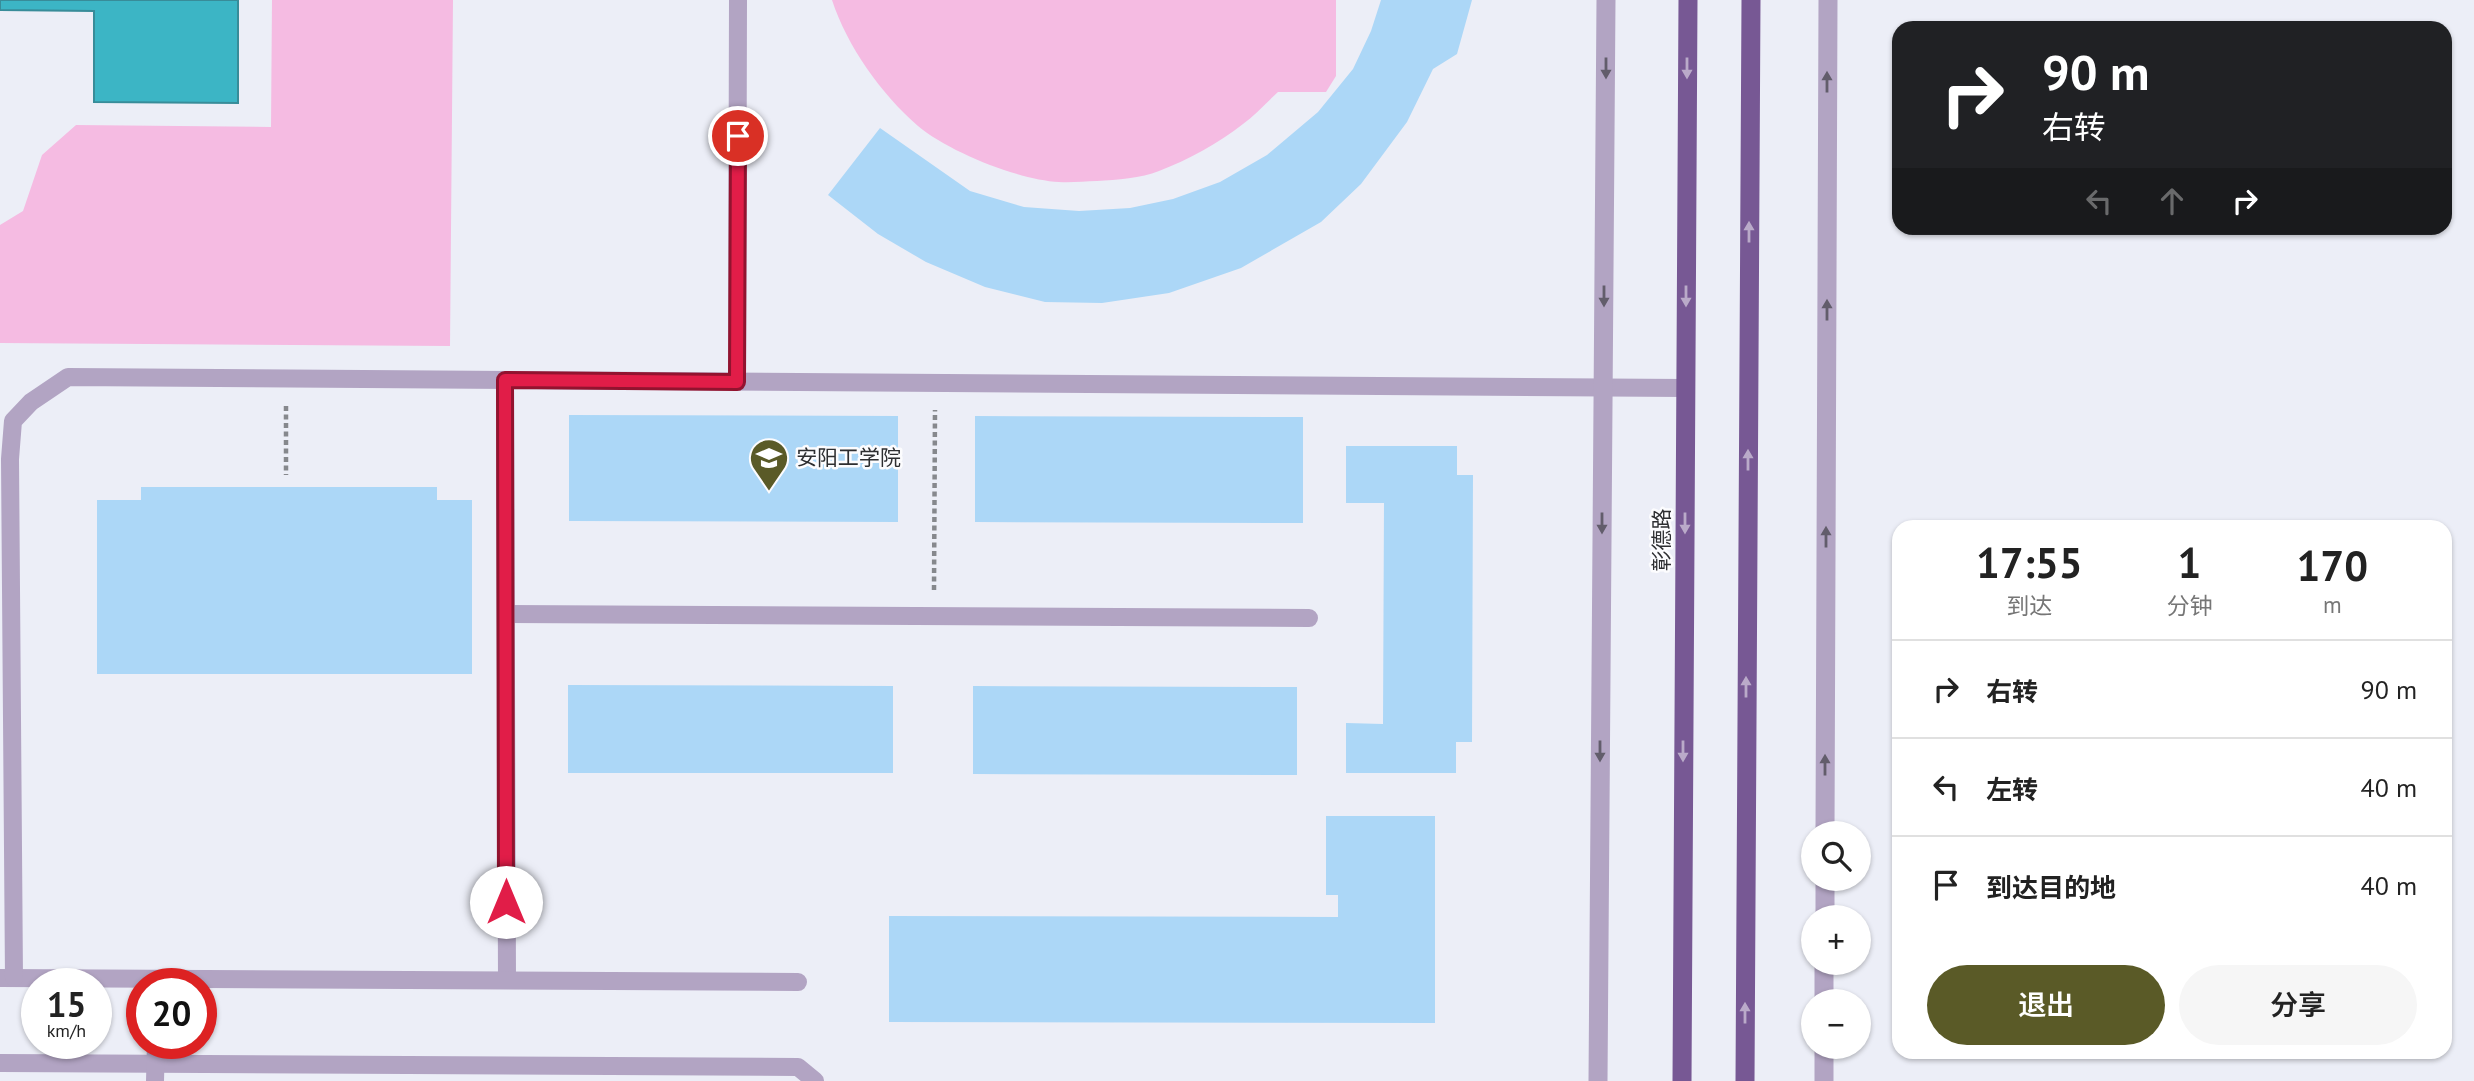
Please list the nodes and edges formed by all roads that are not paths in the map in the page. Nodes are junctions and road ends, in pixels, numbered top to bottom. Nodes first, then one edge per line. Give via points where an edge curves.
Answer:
1 (738, 0) edge
2 (1606, 0) edge
3 (1688, 0) edge
4 (1751, 0) edge
5 (1828, 0) edge
6 (505, 380) junction
7 (737, 382) junction
8 (1604, 388) junction
9 (1685, 388) junction
10 (5, 444) edge
11 (506, 614) junction
12 (1309, 618) dead end
13 (1825, 821) edge
14 (7, 978) edge
15 (126, 980) edge
16 (507, 980) junction
17 (217, 981) edge
18 (798, 982) dead end
19 (1824, 1059) edge
20 (0, 1063) edge
21 (155, 1072) edge
22 (816, 1081) edge
23 (1598, 1081) edge
24 (1682, 1081) edge
25 (1745, 1081) edge
26 (1824, 1081) edge

1 - 7 lane
2 -> 8 street
3 -> 9 highway, 彰德路
25 -> 4 highway
13 -> 5 street
6 - 7 lane
6 - 10 lane via 68,377 31,402 13,421
6 - 11 lane
7 - 8 lane
8 - 9 lane
8 -> 23 street
9 -> 24 highway, 彰德路
10 - 14 lane
11 - 12 lane
11 - 16 lane
14 - 15 lane
16 - 17 lane
16 - 18 lane
19 - 26 street
20 - 21 lane
21 - 22 lane via 798,1067

